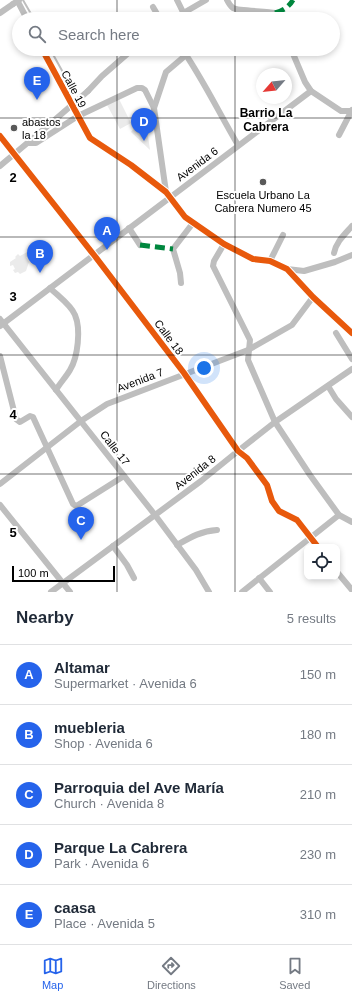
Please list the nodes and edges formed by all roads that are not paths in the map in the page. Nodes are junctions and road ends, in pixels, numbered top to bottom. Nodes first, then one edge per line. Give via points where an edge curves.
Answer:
1 (177, 0) edge
2 (206, 0) edge
3 (227, 0) edge
4 (16, 1) edge
5 (153, 7) dead end
6 (22, 12) edge
7 (156, 12) edge
8 (183, 12) joint
9 (275, 12) edge
10 (0, 13) edge
11 (46, 56) edge
12 (125, 56) edge
13 (185, 56) edge
14 (187, 56) edge
15 (294, 56) edge
16 (311, 91) junction
17 (154, 108) junction
18 (352, 110) edge
19 (78, 116) junction
20 (339, 135) dead end
21 (0, 136) edge
22 (28, 143) junction
23 (238, 145) junction
24 (15, 155) junction
25 (0, 166) edge
26 (168, 195) junction
27 (192, 223) junction
28 (352, 226) edge
29 (129, 228) junction
30 (283, 235) dead end
31 (224, 244) junction
32 (140, 245) dead end
33 (334, 253) dead end
34 (94, 255) junction
35 (352, 255) edge
36 (270, 262) junction
37 (287, 269) junction
38 (181, 283) dead end
39 (50, 288) junction
40 (313, 298) junction
41 (1, 323) edge
42 (336, 333) dead end
43 (352, 333) edge
44 (248, 350) junction
45 (0, 356) edge
46 (352, 360) edge
47 (352, 369) edge
48 (184, 373) junction
49 (328, 386) junction
50 (56, 390) junction
51 (352, 417) edge
52 (81, 421) junction
53 (275, 422) junction
54 (48, 447) junction
55 (238, 451) junction
56 (124, 476) junction
57 (0, 484) edge
58 (0, 504) edge
59 (155, 515) junction
60 (339, 515) junction
61 (352, 522) edge
62 (217, 530) dead end
63 (311, 537) junction
64 (316, 544) edge
65 (177, 545) junction
66 (113, 546) junction
67 (340, 576) edge
68 (134, 578) dead end
69 (259, 578) junction
70 (62, 583) junction
71 (352, 590) edge
72 (51, 592) edge
73 (70, 592) edge
74 (209, 592) edge
75 (242, 592) edge
76 (270, 592) edge

1 - 8 street
2 - 8 street
3 - 9 street via 233,8 241,10
4 - 6 street
4 - 10 street
5 - 7 street
11 - 19 street, Calle 19
12 - 22 street, bridge
13 - 17 street via 166,72
14 - 23 street
15 - 16 street
16 - 18 street via 341,112
16 - 23 street, Avenida 6
17 - 19 street via 145,90 137,88
17 - 26 street
18 - 20 street
19 - 22 street via 36,143
19 - 26 street, Calle 19 via 90,138 131,165
21 - 24 street, Calle 18
22 - 24 street
23 - 26 street, Avenida 6
24 - 25 street
24 - 34 street, Calle 18
26 - 27 street
26 - 29 street, Avenida 6
27 - 31 street
27 - 38 street via 173,249
28 - 33 street via 339,241
29 - 32 street
29 - 34 street, Avenida 6
30 - 36 street
31 - 36 street via 253,259
31 - 44 street via 213,266 250,340
34 - 39 street, Avenida 6
34 - 48 street, Calle 18
35 - 37 street via 304,271
36 - 37 street
37 - 40 street
39 - 41 street, Avenida 6
39 - 50 street via 72,310 76,316 78,329 77,349 71,369
40 - 43 street
40 - 44 street, Avenida 7 via 292,325
41 - 50 street, Calle 17
42 - 46 street
44 - 48 street, Avenida 7
44 - 53 street via 248,360
45 - 54 street via 16,419 20,422 30,416 33,417
47 - 49 street, Avenida 8
48 - 52 street, Avenida 7 via 107,404
48 - 55 street, Calle 18
49 - 51 street
49 - 53 street, Avenida 8
50 - 52 street, Calle 17
52 - 54 street, Avenida 7
52 - 56 street, Calle 17
53 - 55 street, Avenida 8
53 - 60 street
54 - 56 street via 76,506
54 - 57 street, Avenida 7
55 - 59 street, Avenida 8
55 - 63 street, Calle 18 via 247,458 267,484 272,501 279,511 297,520
56 - 59 street, Calle 17
58 - 70 street
59 - 65 street, Calle 17
59 - 66 street, Avenida 8
60 - 61 street
60 - 63 street
62 - 65 street via 195,534
63 - 64 street, Calle 18
63 - 69 street
65 - 74 street, Calle 17
66 - 68 street
66 - 70 street, Avenida 8
67 - 71 street
69 - 75 street
69 - 76 street
70 - 72 street, Avenida 8
70 - 73 street

